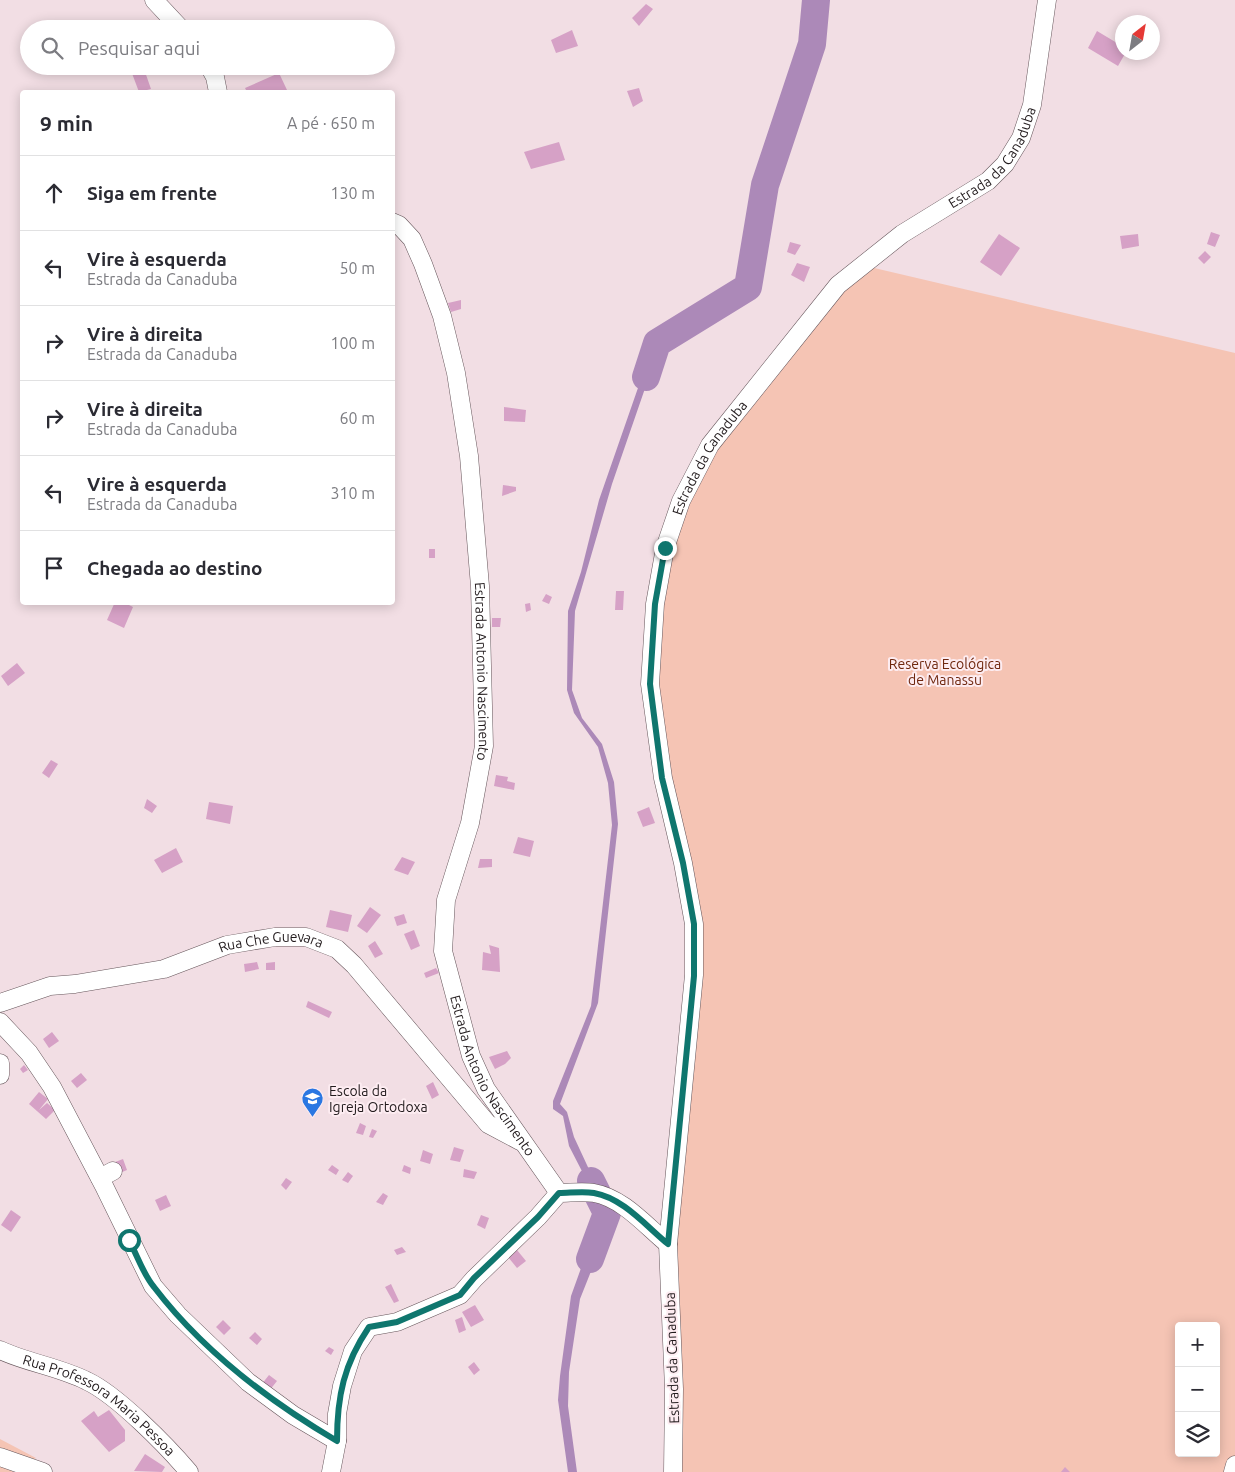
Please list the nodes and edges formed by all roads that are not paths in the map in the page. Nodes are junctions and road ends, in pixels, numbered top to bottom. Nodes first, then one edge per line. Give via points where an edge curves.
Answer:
1 (154, 0) edge
2 (1047, 0) edge
3 (173, 20) edge
4 (214, 75) edge
5 (218, 90) edge
6 (395, 223) edge
7 (0, 1003) edge
8 (0, 1022) edge
9 (0, 1063) edge
10 (0, 1075) edge
11 (524, 1144) junction
12 (559, 1193) junction
13 (668, 1244) junction
14 (0, 1350) edge
15 (337, 1441) junction
16 (0, 1457) edge
17 (1235, 1465) edge
18 (43, 1472) edge
19 (189, 1472) edge
20 (331, 1472) edge
21 (673, 1472) edge
22 (1233, 1472) edge

1 - 3 street
2 - 13 street, Estrada da Canaduba via 1032,105 1021,138 1006,164 988,181 902,234 838,285 710,445 681,501 665,548 655,604 650,684 662,778 694,924 694,976
4 - 5 street
6 - 11 street, Estrada Antonio Nascimento via 412,239 423,264 442,316 456,373 470,456 480,586 484,746 470,823 446,900 443,950 471,1056 486,1089
7 - 11 street, Rua Che Guevara via 50,986 164,969 227,944 306,937 337,949 354,965 488,1124
8 - 15 street via 28,1052 106,1175 153,1286 178,1315 248,1382 293,1415
9 - 10 street
11 - 12 street, Estrada Antonio Nascimento
12 - 13 street via 586,1192 604,1196 622,1205
12 - 15 street via 460,1295 397,1322 369,1327 353,1351 342,1386
13 - 21 street, Estrada da Canaduba via 674,1389
14 - 19 street, Rua Professora Maria Pessoa via 88,1381 174,1453
15 - 20 street
16 - 18 street
17 - 22 street

